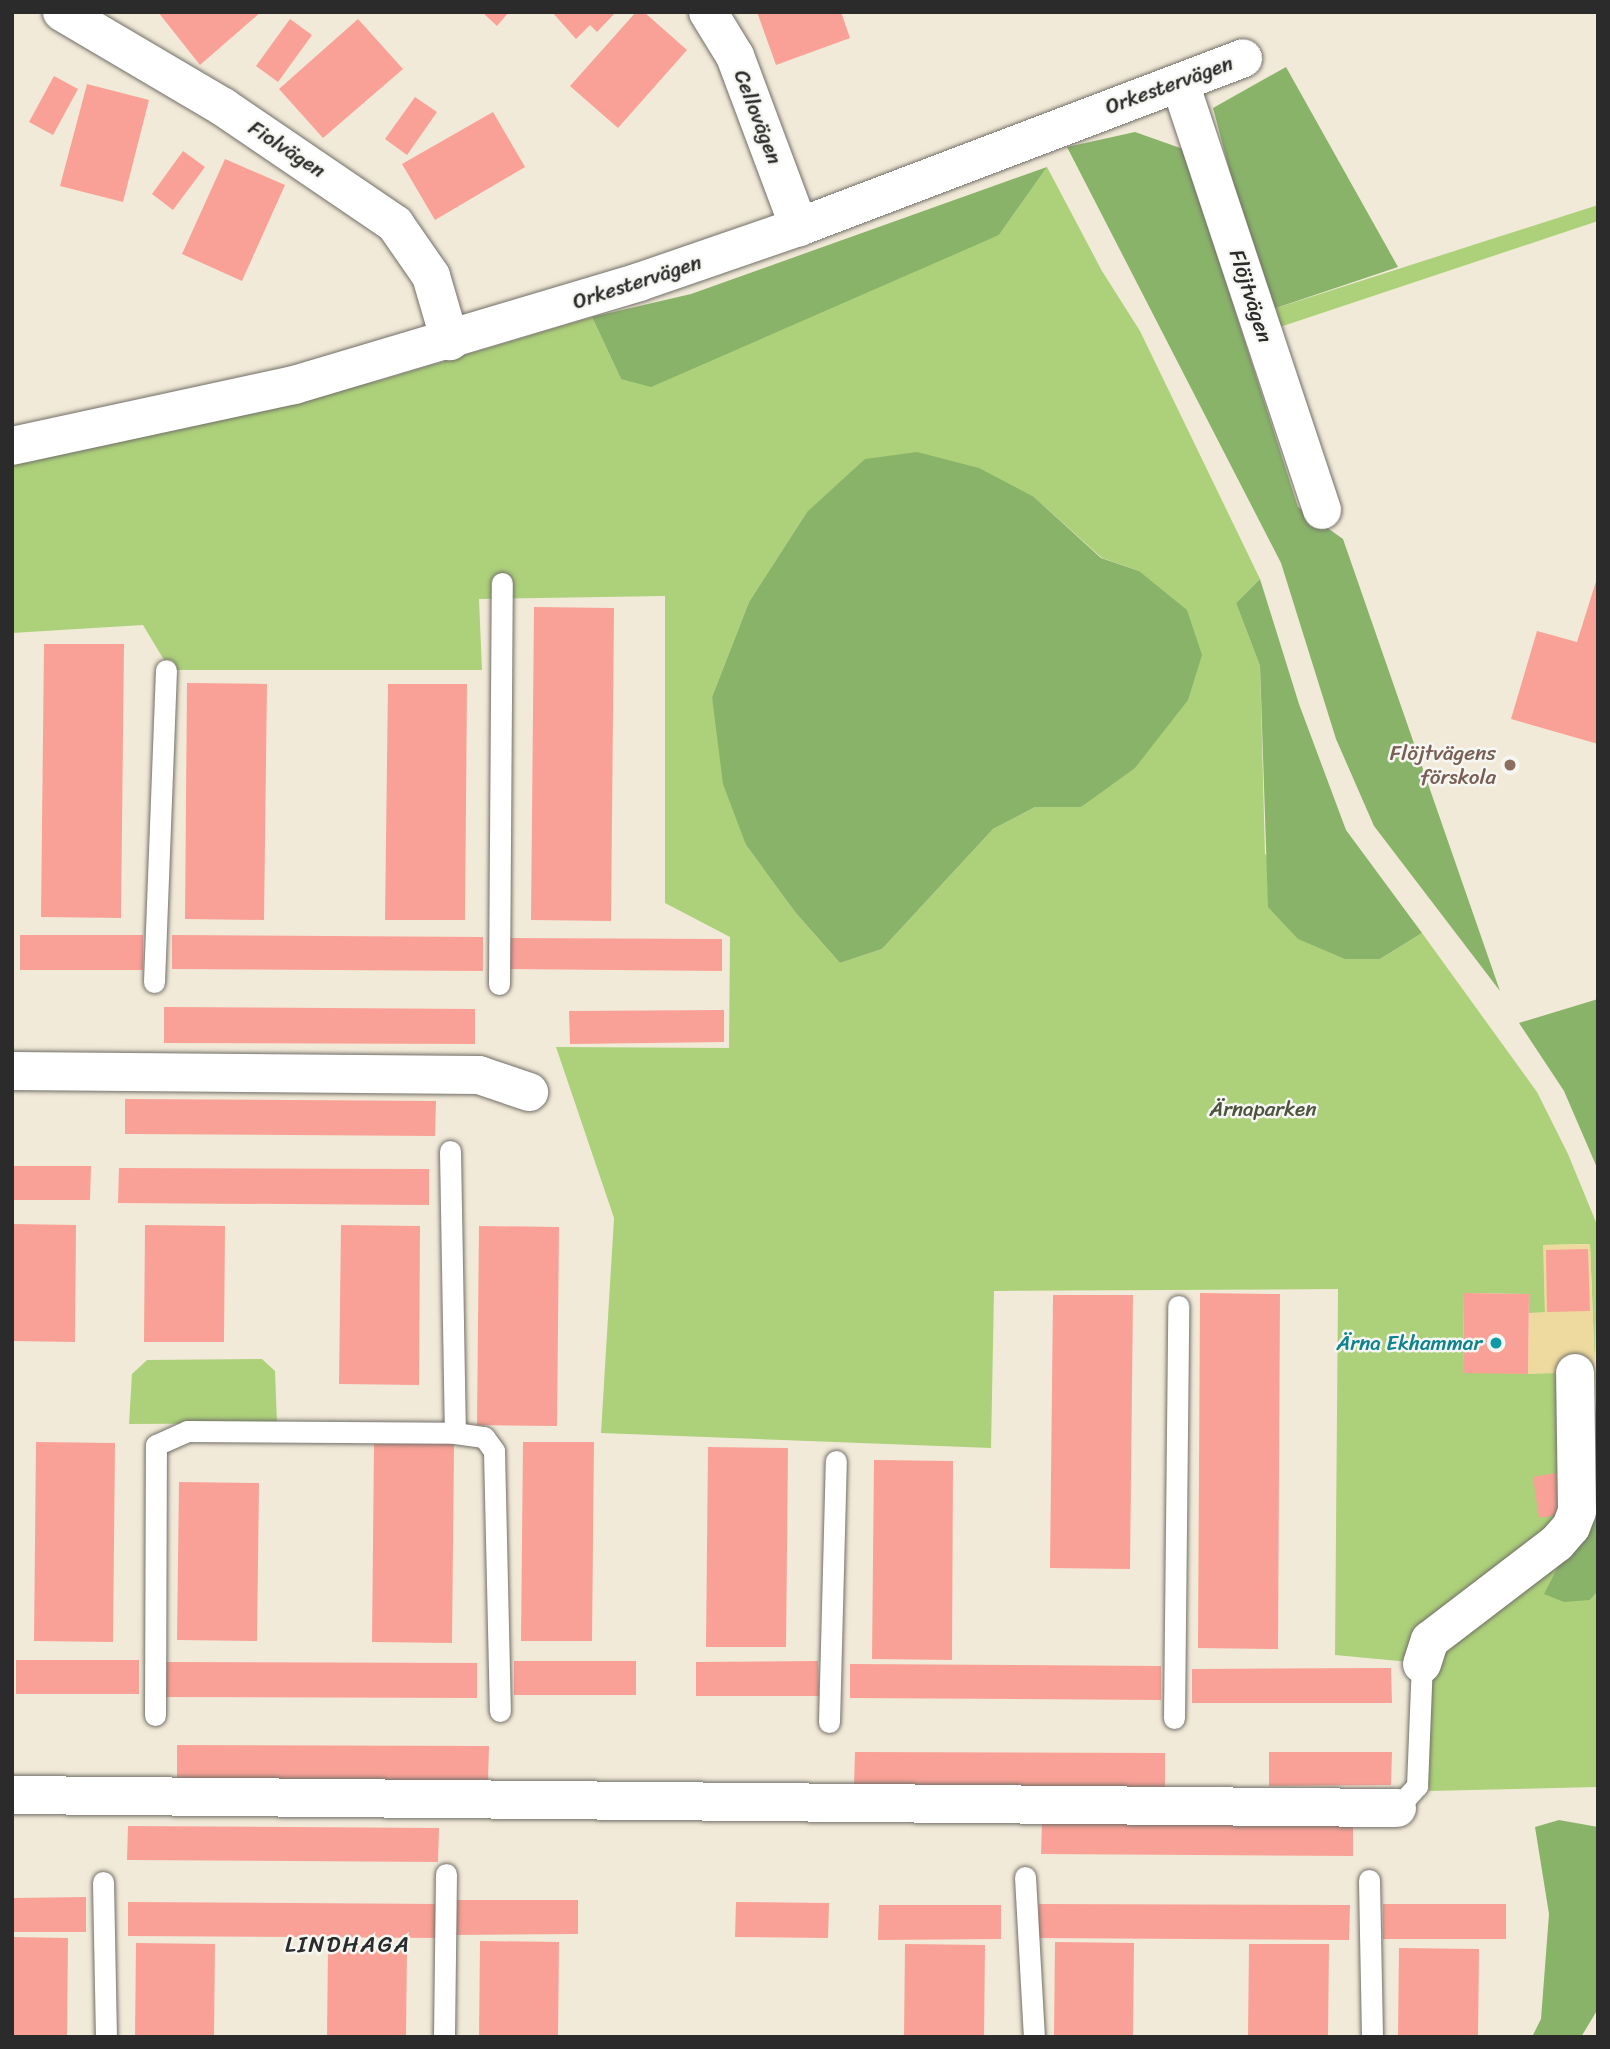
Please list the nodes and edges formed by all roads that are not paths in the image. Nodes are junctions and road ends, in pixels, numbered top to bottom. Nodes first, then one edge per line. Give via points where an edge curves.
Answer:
1 (62, 12) edge
2 (708, 12) edge
3 (1243, 58) dead end
4 (1180, 83) junction
5 (799, 227) junction
6 (450, 341) junction
7 (12, 446) edge
8 (1322, 510) dead end
9 (502, 583) dead end
10 (166, 670) dead end
11 (154, 982) dead end
12 (499, 984) dead end
13 (12, 1072) edge
14 (528, 1091) dead end
15 (450, 1151) dead end
16 (1178, 1306) dead end
17 (1576, 1373) dead end
18 (455, 1433) junction
19 (836, 1461) dead end
20 (1422, 1664) joint
21 (500, 1711) dead end
22 (155, 1715) dead end
23 (1174, 1718) dead end
24 (829, 1722) dead end
25 (12, 1795) edge
26 (1397, 1808) joint
27 (446, 1874) dead end
28 (1025, 1877) dead end
29 (1369, 1880) dead end
30 (103, 1882) dead end
31 (106, 2037) edge
32 (444, 2037) edge
33 (1034, 2037) edge
34 (1372, 2037) edge

1 - 6 street, Fiolvägen via 223,107 395,224 431,276
2 - 5 street, Cellovägen via 735,56
3 - 4 street, Orkestervägen
4 - 5 street, Orkestervägen
4 - 8 street, Flöjtvägen
5 - 6 street, Orkestervägen
6 - 7 street, Orkestervägen via 295,385
9 - 12 lane
10 - 11 lane
13 - 14 street via 479,1074
15 - 18 lane
16 - 23 lane
17 - 20 street via 1577,1510 1571,1527 1557,1543 1430,1640
18 - 21 lane via 484,1437 494,1451
18 - 22 lane via 187,1431 156,1445
19 - 24 lane
20 - 26 lane via 1417,1786
25 - 26 street
27 - 32 lane
28 - 33 lane
29 - 34 lane
30 - 31 lane

